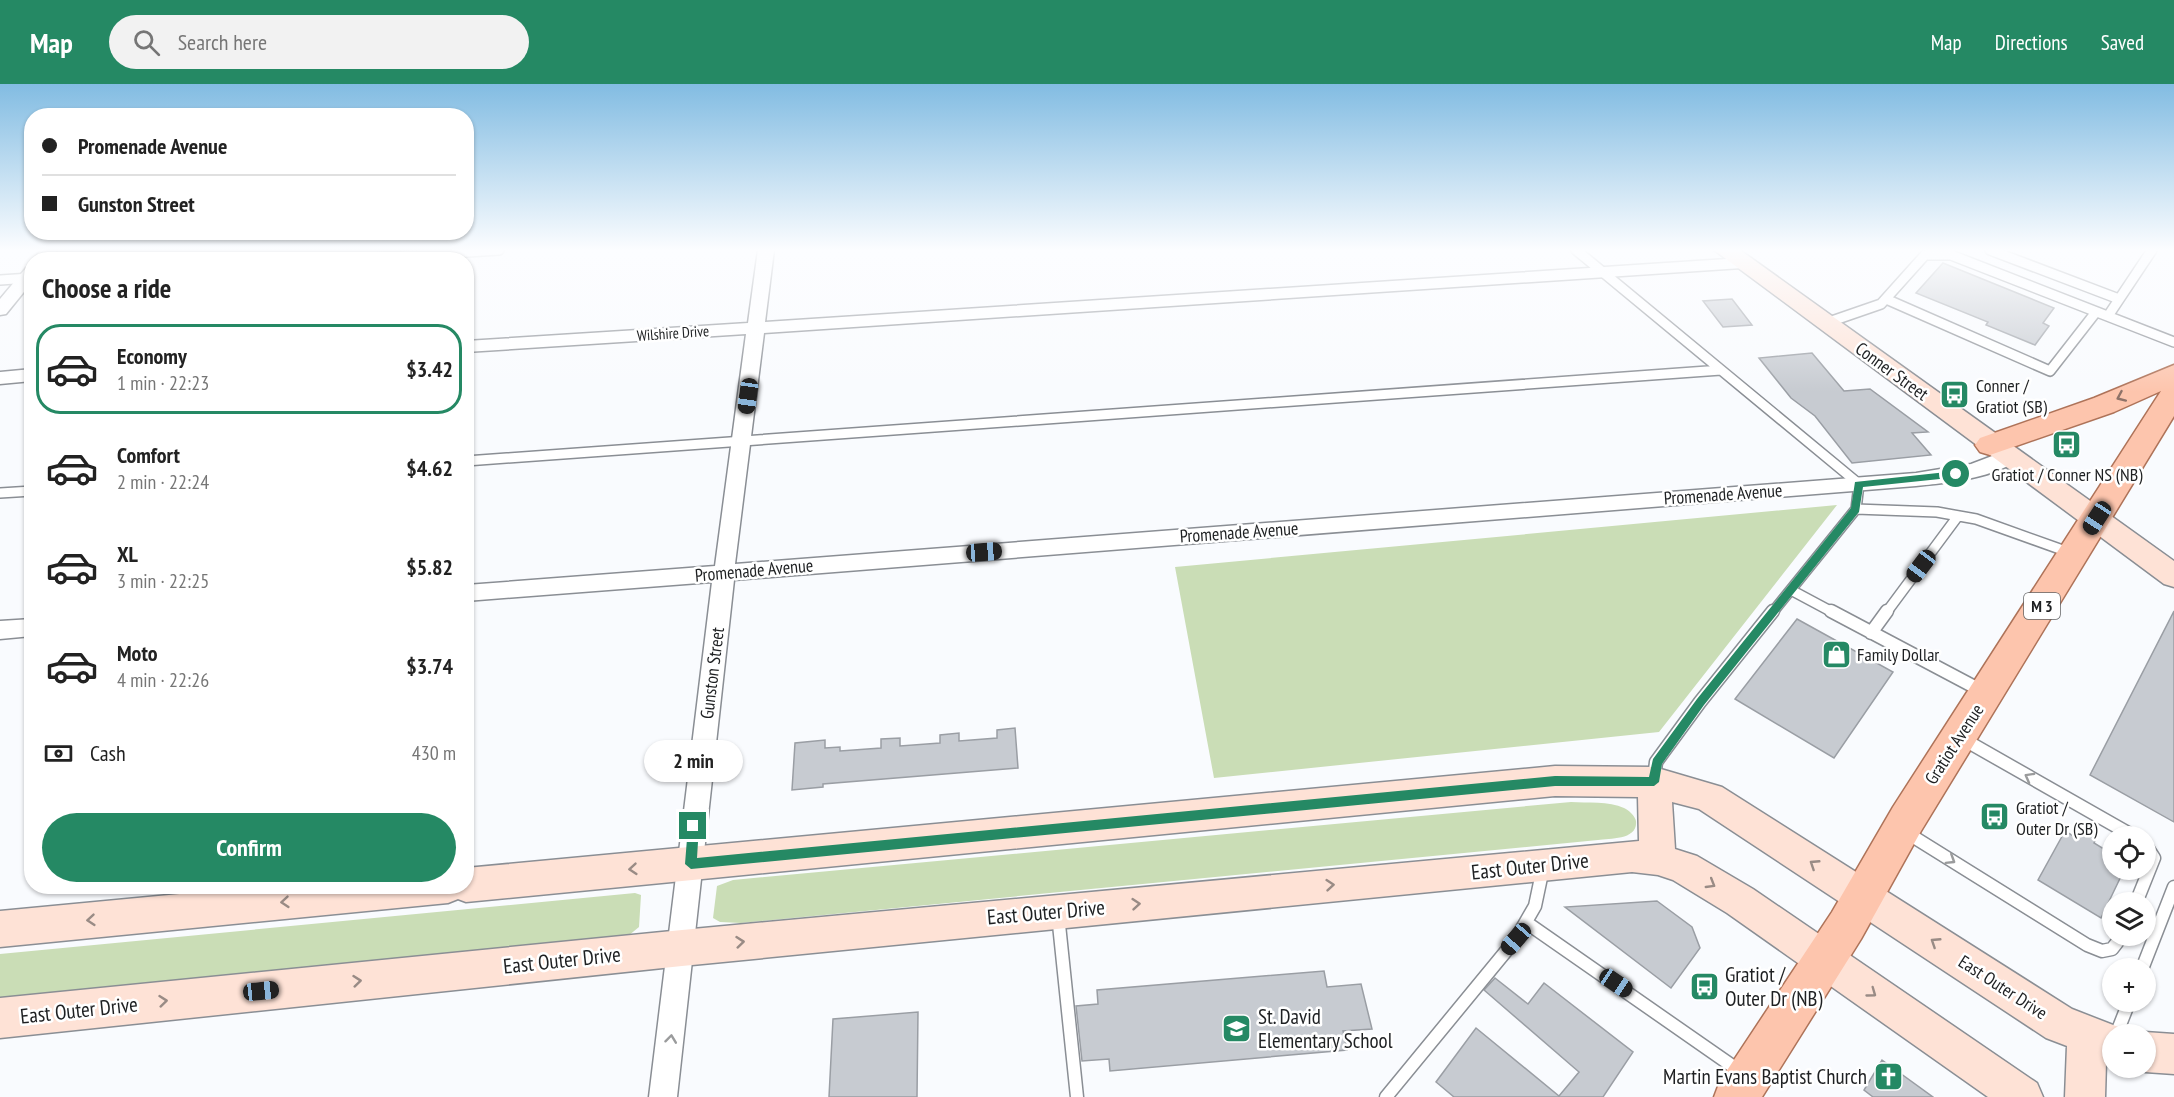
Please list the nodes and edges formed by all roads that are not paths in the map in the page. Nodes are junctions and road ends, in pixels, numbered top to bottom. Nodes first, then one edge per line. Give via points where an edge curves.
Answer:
1 (11, 297) edge
2 (760, 297) edge
3 (1206, 297) edge
4 (1634, 297) edge
5 (1790, 297) edge
6 (2059, 297) edge
7 (2114, 297) edge
8 (1886, 299) joint
9 (2119, 299) joint
10 (0, 310) edge
11 (2096, 312) junction
12 (2108, 316) junction
13 (1826, 323) junction
14 (757, 327) junction
15 (2174, 342) edge
16 (474, 346) edge
17 (1721, 370) junction
18 (2174, 374) edge
19 (24, 376) edge
20 (0, 378) edge
21 (2174, 393) edge
22 (741, 442) junction
23 (1999, 451) junction
24 (474, 460) edge
25 (1859, 484) junction
26 (24, 492) edge
27 (0, 493) edge
28 (1856, 509) junction
29 (1958, 516) junction
30 (2097, 518) junction
31 (2074, 554) junction
32 (724, 572) junction
33 (2174, 576) edge
34 (1791, 590) junction
35 (474, 592) edge
36 (24, 628) edge
37 (0, 630) edge
38 (1871, 633) junction
39 (1987, 693) junction
40 (1958, 737) junction
41 (1654, 782) junction
42 (2116, 826) edge
43 (1902, 829) junction
44 (1658, 859) junction
45 (691, 864) junction
46 (1544, 865) junction
47 (474, 884) edge
48 (2174, 887) edge
49 (365, 894) edge
50 (1863, 896) junction
51 (1057, 911) junction
52 (1527, 923) junction
53 (0, 929) edge
54 (2114, 946) edge
55 (682, 948) junction
56 (2146, 958) edge
57 (1824, 959) junction
58 (0, 1018) edge
59 (2102, 1037) edge
60 (2102, 1047) edge
61 (2156, 1053) edge
62 (2174, 1054) edge
63 (1742, 1087) edge
64 (663, 1097) edge
65 (1077, 1097) edge
66 (1386, 1097) edge
67 (2023, 1097) edge
68 (2085, 1097) edge

1 - 10 street
2 - 14 street, Gunston Street
3 - 14 street, Wilshire Drive
4 - 17 lane
5 - 13 street, Conner Street
6 - 11 lane
7 - 9 lane
8 - 11 lane via 2050,371
8 - 13 lane
9 - 12 lane
11 - 12 lane
12 - 15 lane
13 - 23 street, Conner Street
14 - 16 street, Wilshire Drive
14 - 22 street, Gunston Street
17 - 22 lane
17 - 25 lane
18 -> 23 main road
19 - 20 street
21 - 30 main road, Gratiot Avenue / M 3
22 - 24 lane
22 - 32 street, Gunston Street
23 - 25 street, Promenade Avenue via 1992,465 1956,474
23 - 30 street, Conner Street
25 - 28 lane
25 - 32 street, Promenade Avenue
26 - 27 lane
28 - 29 lane
28 - 34 lane
29 - 31 lane
29 - 38 lane
30 - 31 main road, Gratiot Avenue / M 3
30 - 33 street, Conner Street
31 - 39 main road, Gratiot Avenue / M 3
32 - 35 street, Promenade Avenue
32 - 45 street, Gunston Street
34 - 38 lane
34 - 41 lane via 1663,753 1653,772
36 - 37 street
38 - 39 lane
39 - 40 main road, Gratiot Avenue / M 3
42 -> 40 lane
40 - 43 main road, Gratiot Avenue / M 3
41 - 44 street
41 - 45 street, East Outer Drive via 1555,781
50 -> 41 street, East Outer Drive via 1710,798
43 - 50 main road, Gratiot Avenue / M 3
43 -> 54 lane via 2087,945 2102,951
44 - 46 street, East Outer Drive via 1632,856
44 -> 57 street, East Outer Drive via 1684,868 1740,901
45 -> 47 street, East Outer Drive
45 - 55 street, Gunston Street
51 -> 46 street, East Outer Drive
46 - 52 lane via 1541,894
48 - 56 lane
49 -> 53 street
50 - 57 main road, Gratiot Avenue / M 3
59 -> 50 street, East Outer Drive via 2060,1024
55 -> 51 street, East Outer Drive
51 - 65 lane
52 - 63 lane
52 - 66 lane
58 -> 55 street, East Outer Drive
64 -> 55 street, Gunston Street
57 - 63 main road, Gratiot Avenue / M 3
57 -> 67 street, East Outer Drive
60 - 68 street
61 - 62 street

